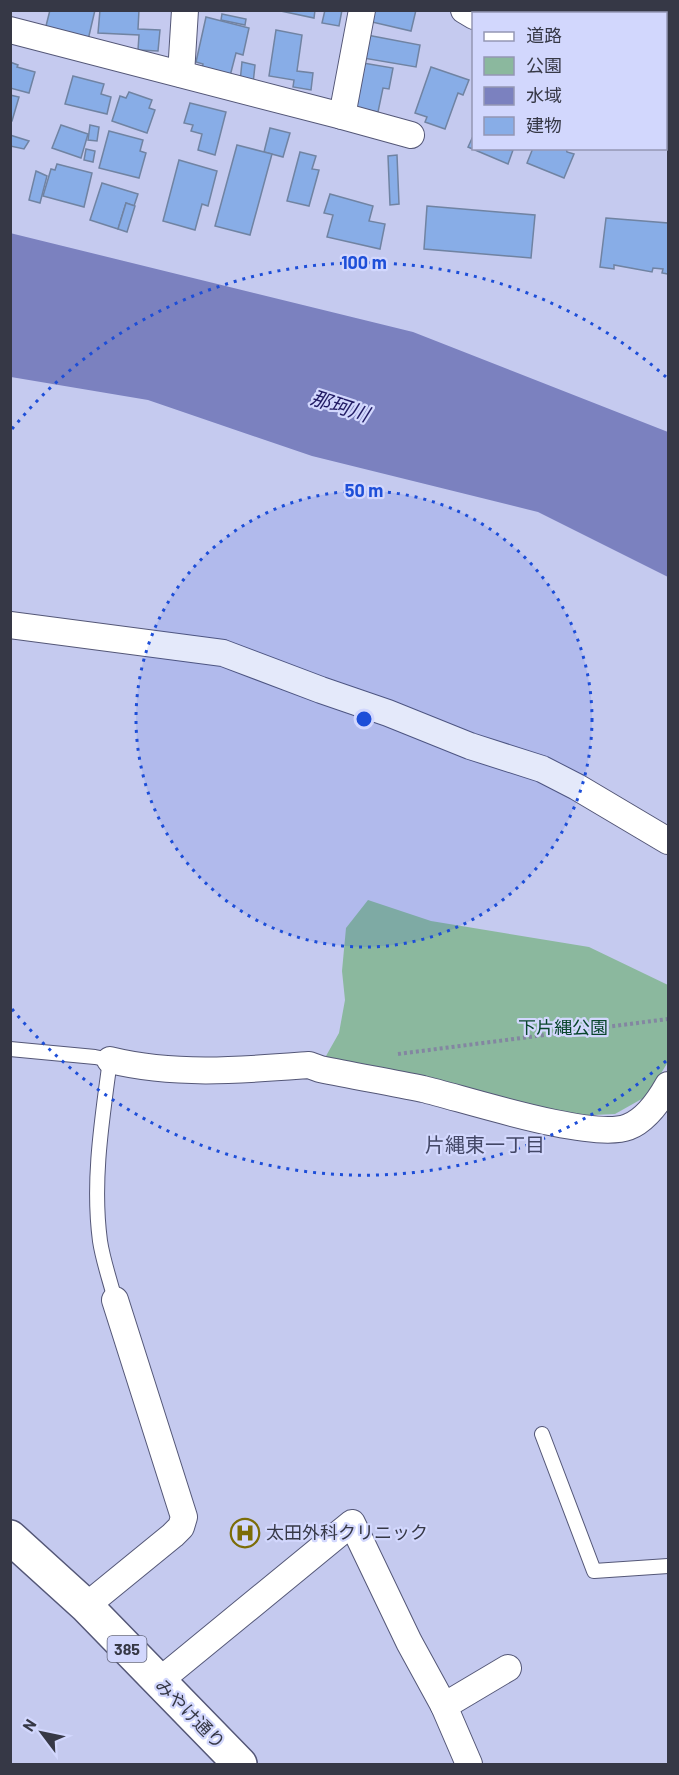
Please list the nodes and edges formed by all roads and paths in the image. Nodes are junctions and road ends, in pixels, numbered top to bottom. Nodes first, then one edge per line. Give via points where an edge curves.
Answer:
1 (12, 10) edge
2 (185, 10) edge
3 (362, 10) edge
4 (10, 30) edge
5 (181, 74) junction
6 (342, 116) junction
7 (411, 135) dead end
8 (10, 625) edge
9 (669, 841) edge
10 (669, 1019) edge
11 (10, 1049) edge
12 (390, 1055) dead end
13 (110, 1060) junction
14 (669, 1086) edge
15 (115, 1300) joint
16 (542, 1434) dead end
17 (10, 1537) edge
18 (669, 1566) edge
19 (86, 1606) junction
20 (508, 1668) dead end
21 (158, 1682) junction
22 (444, 1706) junction
23 (240, 1764) edge
24 (469, 1764) edge

1 - 4 street
2 - 5 street
3 - 6 street
4 - 5 street
5 - 6 street
6 - 7 street
8 - 9 street via 223,653 542,769
10 - 12 path
11 - 13 lane
13 - 14 street via 205,1071 309,1065 549,1122 608,1130 628,1127 646,1115
13 - 15 lane via 97,1190 100,1242
15 - 19 street via 184,1517 173,1535
16 - 18 lane via 594,1571
17 - 19 highway, みやけ通り / 385
19 - 21 highway, みやけ通り / 385
20 - 22 street
21 - 22 street via 352,1523 408,1642
21 - 23 highway, みやけ通り / 385
22 - 24 street

